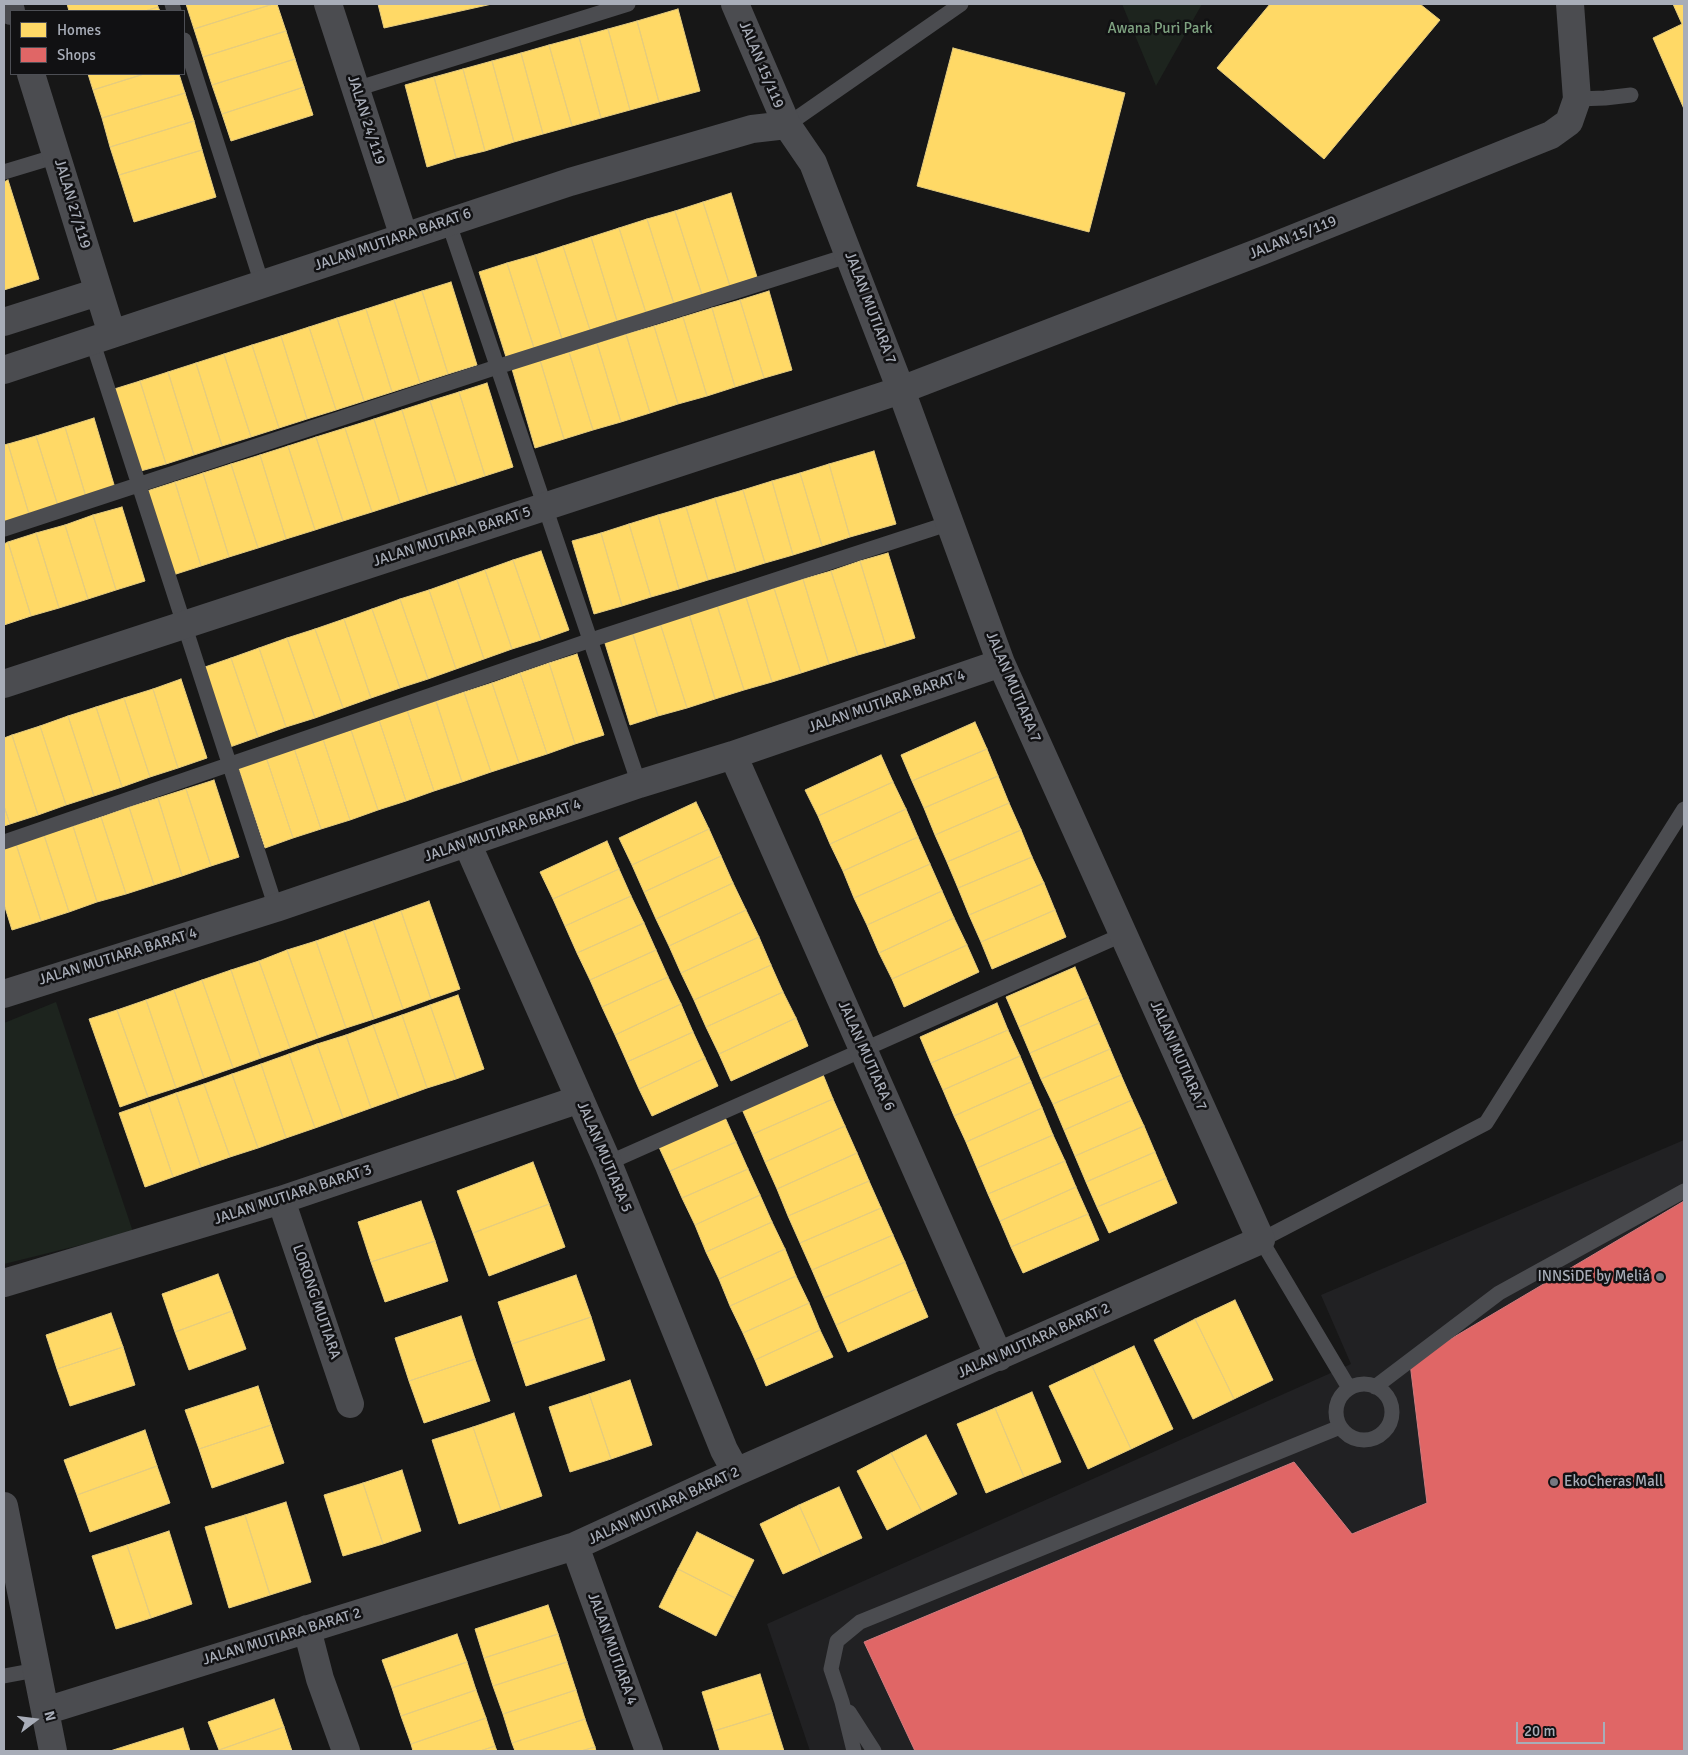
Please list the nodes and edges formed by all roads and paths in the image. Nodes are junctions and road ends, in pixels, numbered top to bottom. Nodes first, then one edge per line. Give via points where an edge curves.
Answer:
1 (328, 4) edge
2 (628, 4) edge
3 (735, 4) edge
4 (961, 4) edge
5 (1570, 4) edge
6 (185, 43) edge
7 (31, 75) edge
8 (356, 89) junction
9 (1631, 95) dead end
10 (1577, 99) junction
11 (787, 125) junction
12 (57, 156) junction
13 (4, 172) edge
14 (448, 222) junction
15 (404, 237) junction
16 (850, 255) junction
17 (262, 284) junction
18 (98, 292) junction
19 (4, 322) edge
20 (102, 337) junction
21 (497, 367) junction
22 (4, 370) edge
23 (901, 390) junction
24 (139, 484) junction
25 (545, 507) junction
26 (950, 524) junction
27 (4, 529) edge
28 (185, 625) junction
29 (591, 640) junction
30 (1001, 662) junction
31 (4, 684) edge
32 (732, 755) junction
33 (231, 764) junction
34 (638, 784) junction
35 (1684, 809) edge
36 (4, 842) edge
37 (466, 844) junction
38 (276, 908) junction
39 (1124, 934) junction
40 (4, 994) edge
41 (863, 1050) junction
42 (580, 1099) junction
43 (608, 1162) junction
44 (1684, 1191) edge
45 (281, 1200) junction
46 (1261, 1240) junction
47 (4, 1283) edge
48 (999, 1357) junction
49 (1376, 1387) junction
50 (1349, 1388) junction
51 (350, 1404) dead end
52 (1340, 1427) junction
53 (736, 1472) junction
54 (4, 1506) edge
55 (575, 1546) junction
56 (307, 1629) junction
57 (36, 1670) junction
58 (4, 1676) edge
59 (842, 1702) junction
60 (45, 1711) junction
61 (53, 1751) edge
62 (346, 1751) edge
63 (649, 1751) edge
64 (854, 1751) edge
65 (874, 1751) edge

1 - 8 street, JALAN 24/119
2 - 8 lane
3 - 11 street, JALAN 15/119
4 - 11 lane
5 - 10 street, JALAN 15/119
6 - 17 lane
7 - 12 street, JALAN 27/119
8 - 15 street, JALAN 24/119
9 - 10 lane
10 - 23 street, JALAN 15/119 via 1569,122 1551,135
11 - 14 street, JALAN MUTIARA BARAT 6 via 752,129 570,182
11 - 16 street, JALAN MUTIARA 7 via 813,163
12 - 13 lane
12 - 18 street, JALAN 27/119
14 - 15 street, JALAN MUTIARA BARAT 6
14 - 21 lane
15 - 17 street, JALAN MUTIARA BARAT 6
16 - 21 lane
16 - 23 street, JALAN MUTIARA 7
17 - 20 street, JALAN MUTIARA BARAT 6
18 - 19 street
18 - 20 street, JALAN 27/119
20 - 22 street, JALAN MUTIARA BARAT 6
20 - 24 lane
21 - 24 lane
21 - 25 lane
23 - 25 street, JALAN MUTIARA BARAT 5
23 - 26 street, JALAN MUTIARA 7
24 - 27 lane
24 - 28 lane
25 - 28 street, JALAN MUTIARA BARAT 5
25 - 29 lane
26 - 29 lane
26 - 30 street, JALAN MUTIARA 7
28 - 31 street, JALAN MUTIARA BARAT 5
28 - 33 lane
29 - 33 lane
29 - 34 lane
30 - 32 street, JALAN MUTIARA BARAT 4
30 - 39 street, JALAN MUTIARA 7
32 - 34 street, JALAN MUTIARA BARAT 4
32 - 41 street, JALAN MUTIARA 6
33 - 36 lane
33 - 38 lane
34 - 37 street, JALAN MUTIARA BARAT 4
35 - 46 lane via 1486,1123
37 - 38 street, JALAN MUTIARA BARAT 4
37 - 42 street, JALAN MUTIARA 5
38 - 40 street, JALAN MUTIARA BARAT 4
39 - 41 lane
39 - 46 street, JALAN MUTIARA 7
41 - 43 lane
41 - 48 street, JALAN MUTIARA 6
42 - 43 street, JALAN MUTIARA 5
42 - 45 street, JALAN MUTIARA BARAT 3
43 - 53 street, JALAN MUTIARA 5 via 724,1450
44 - 49 lane via 1499,1293
45 - 47 street, JALAN MUTIARA BARAT 3
45 - 51 street, LORONG MUTIARA
46 - 48 street, JALAN MUTIARA BARAT 2
46 - 50 lane
48 - 53 street, JALAN MUTIARA BARAT 2
49 - 50 lane via 1367,1384
49 - 52 lane via 1389,1400 1391,1419 1387,1428 1372,1439 1363,1440 1346,1434
50 - 52 lane via 1336,1410
52 - 59 lane via 860,1622 837,1641 831,1669
53 - 55 street, JALAN MUTIARA BARAT 2
54 - 57 street
55 - 56 street, JALAN MUTIARA BARAT 2
55 - 63 street, JALAN MUTIARA 4
56 - 60 street, JALAN MUTIARA BARAT 2
56 - 62 street via 320,1679
57 - 58 lane
57 - 60 street
59 - 64 lane
59 - 65 lane
60 - 61 street

